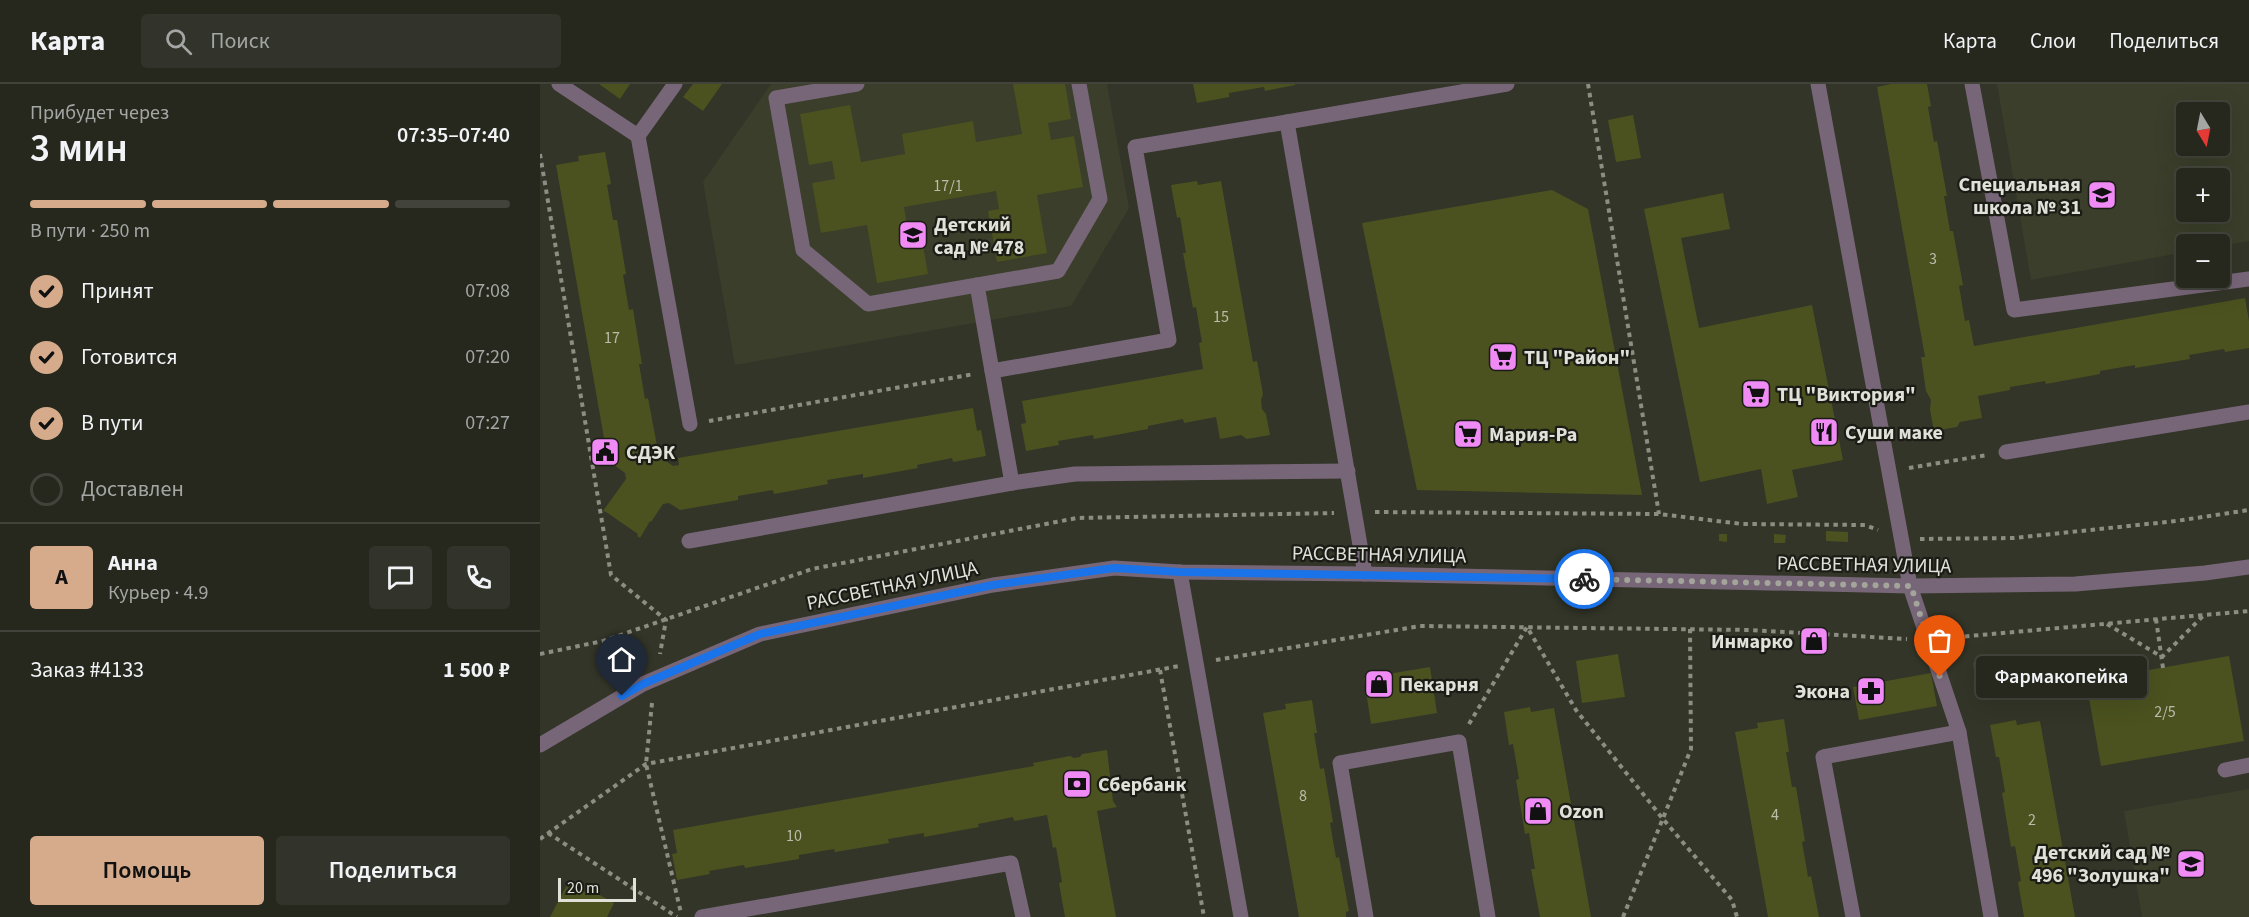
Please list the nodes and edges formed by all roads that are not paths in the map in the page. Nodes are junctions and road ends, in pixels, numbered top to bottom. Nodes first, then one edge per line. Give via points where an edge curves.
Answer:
1 (558, 84) edge
2 (675, 84) edge
3 (857, 84) edge
4 (1079, 84) edge
5 (1507, 84) edge
6 (1818, 84) edge
7 (1972, 84) edge
8 (1287, 122) junction
9 (638, 136) junction
10 (2249, 279) edge
11 (977, 285) junction
12 (992, 371) junction
13 (2249, 412) edge
14 (690, 424) road end
15 (2006, 452) road end
16 (1348, 471) junction
17 (1012, 483) junction
18 (689, 541) dead end
19 (2249, 567) edge
20 (1180, 572) junction
21 (1365, 574) junction
22 (1911, 586) junction
23 (1959, 732) junction
24 (540, 745) edge
25 (2249, 765) edge
26 (2225, 770) dead end
27 (702, 917) edge
28 (1023, 917) edge
29 (1241, 917) edge
30 (1366, 917) edge
31 (1488, 917) edge
32 (1853, 917) edge
33 (1991, 917) edge

1 - 9 street
2 - 9 street
3 - 11 street via 776,98 803,250 868,304
4 - 11 street via 1100,199 1058,271
5 - 8 street
6 - 22 street
7 - 10 street via 2014,310
8 - 12 street via 1135,147 1169,340
8 - 16 street
9 - 14 street
11 - 12 street
12 - 17 street
13 - 15 street
16 - 17 street via 1075,474
16 - 21 street
17 - 18 street
19 - 22 street, РАССВЕТНАЯ УЛИЦА via 2075,584
20 - 21 street, РАССВЕТНАЯ УЛИЦА
20 - 24 street, РАССВЕТНАЯ УЛИЦА via 1114,568 981,587 760,634 643,684
20 - 29 street
21 - 22 street, РАССВЕТНАЯ УЛИЦА
22 - 23 street
23 - 32 street via 1823,757
23 - 33 street
25 - 26 street
27 - 28 street via 1011,863
30 - 31 street via 1340,763 1459,742

